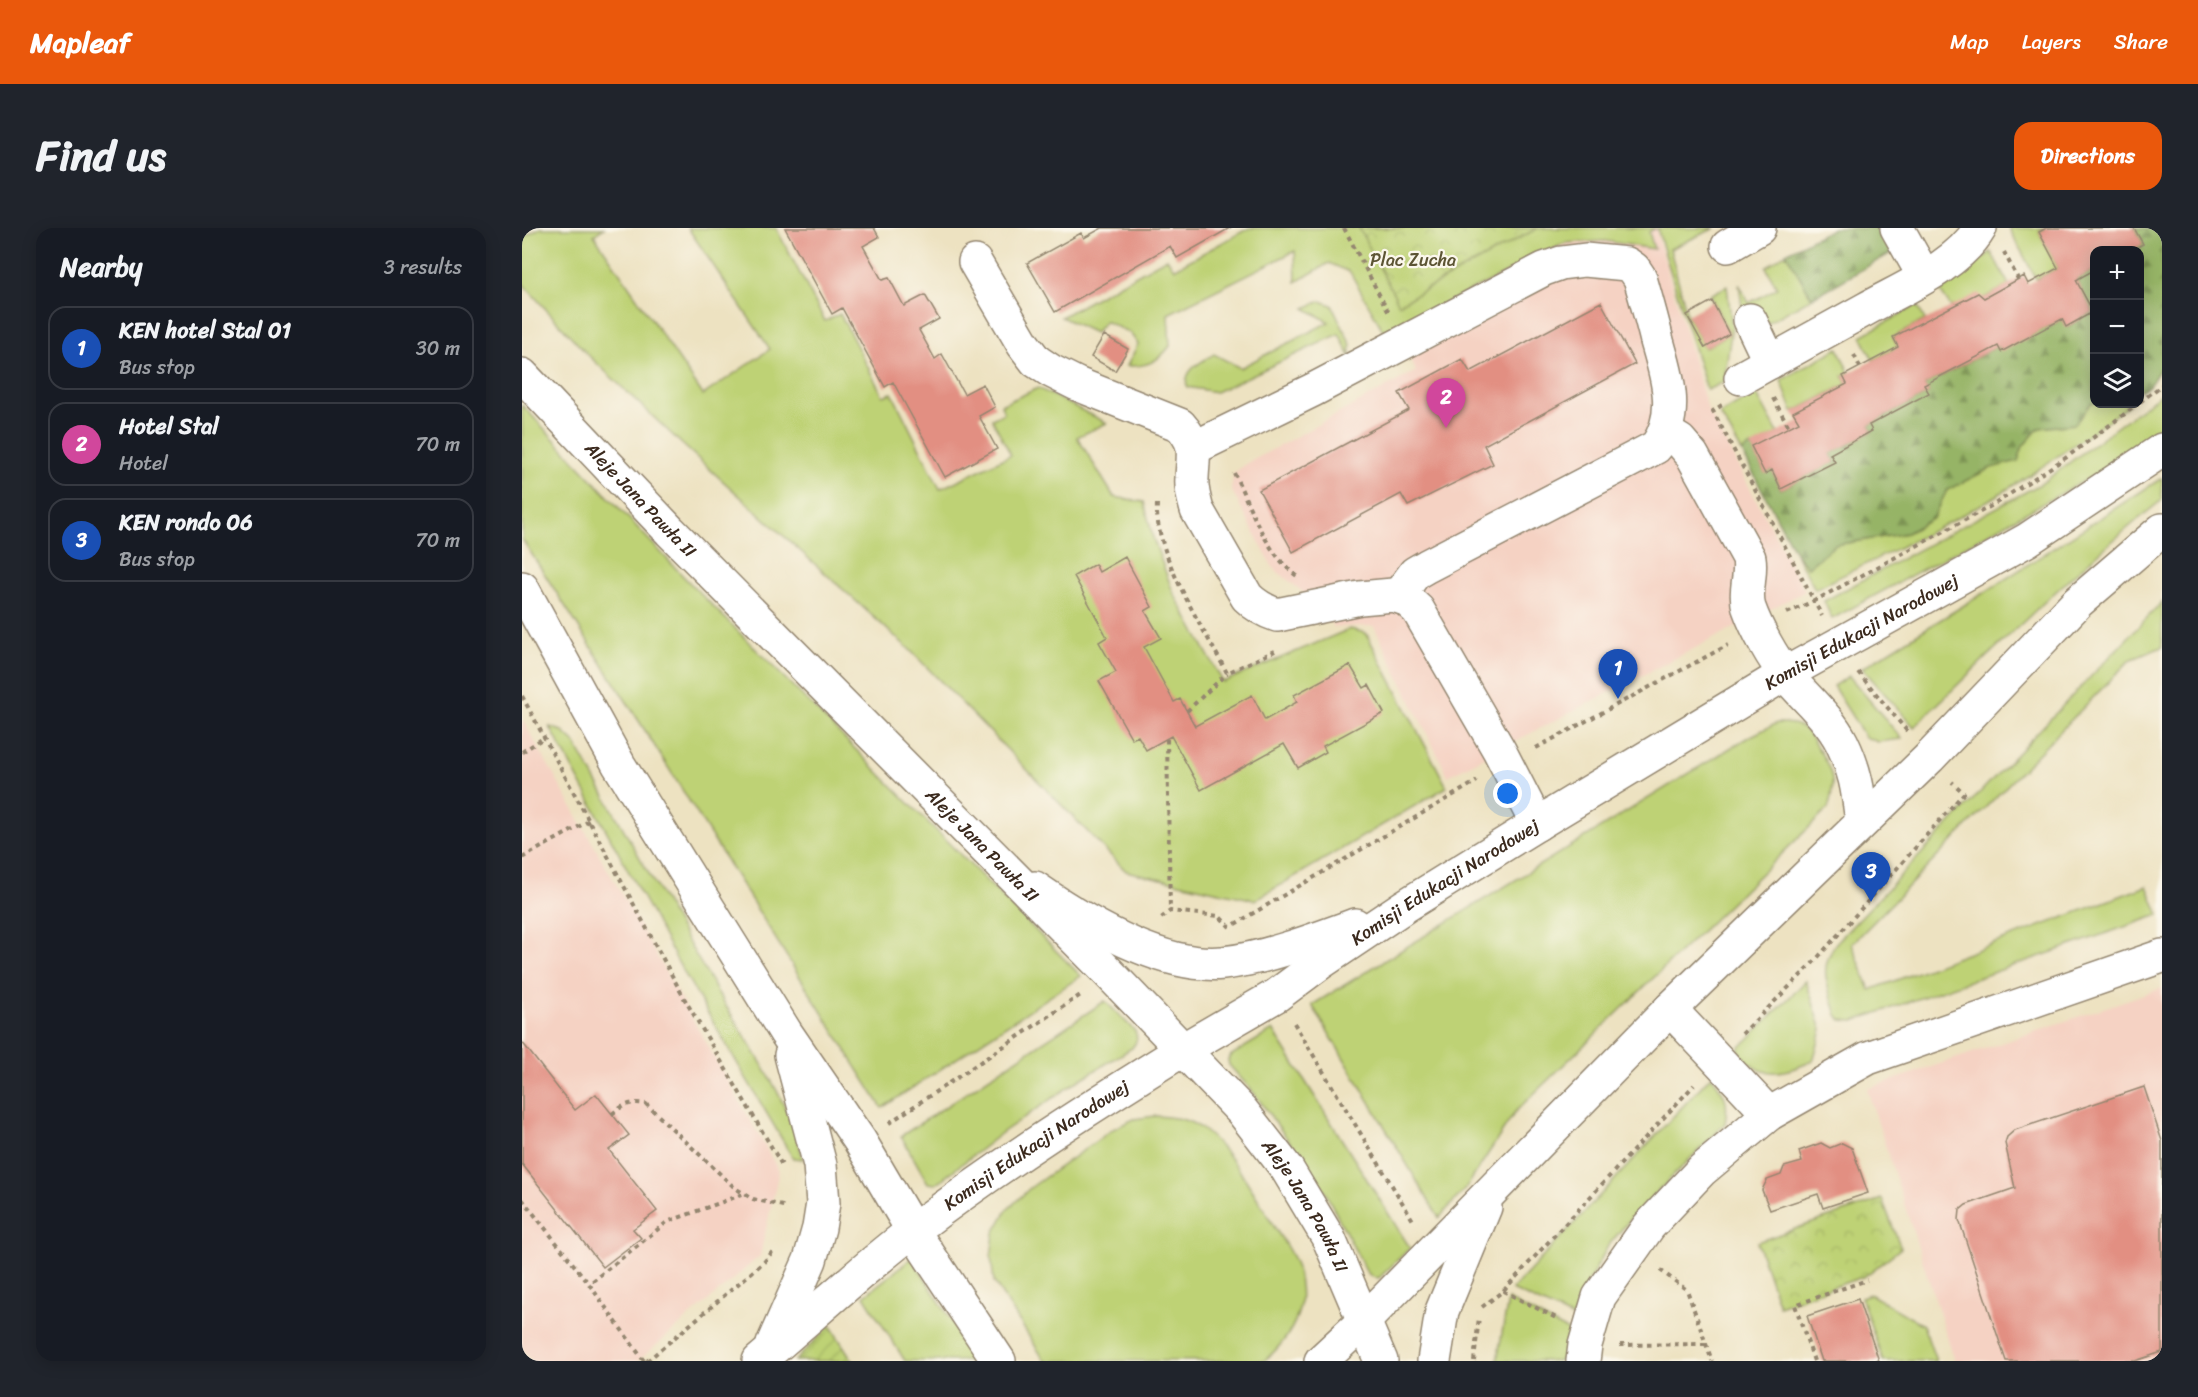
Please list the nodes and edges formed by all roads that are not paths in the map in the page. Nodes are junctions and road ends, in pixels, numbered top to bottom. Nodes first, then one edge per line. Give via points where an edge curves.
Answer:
1 (1759, 228) edge
2 (1897, 228) edge
3 (1991, 238) edge
4 (1728, 246) dead end
5 (975, 262) dead end
6 (1925, 276) junction
7 (1750, 320) dead end
8 (522, 375) edge
9 (1665, 432) junction
10 (1194, 448) junction
11 (2162, 450) edge
12 (2162, 530) edge
13 (522, 588) edge
14 (1398, 596) junction
15 (1785, 674) junction
16 (1862, 822) junction
17 (1537, 824) junction
18 (1001, 865) junction
19 (1405, 906) junction
20 (2162, 956) edge
21 (1670, 1010) junction
22 (786, 1033) junction
23 (1184, 1049) junction
24 (1768, 1114) junction
25 (1495, 1186) junction
26 (913, 1230) junction
27 (1364, 1321) junction
28 (1597, 1353) edge
29 (764, 1357) edge
30 (999, 1361) edge
31 (1321, 1361) edge
32 (1381, 1361) edge
33 (1434, 1361) edge

1 - 4 street
2 - 6 street
3 - 6 street via 1975,237 1958,255
5 - 10 street via 1036,361 1077,384 1180,424
6 - 7 street via 1752,383
8 - 18 street, Aleje Jana Pawła II via 670,531
9 - 10 street via 1670,384 1640,278 1627,264 1585,260 1544,269
9 - 14 street via 1656,447 1642,456 1415,573
9 - 15 street via 1692,455 1749,558 1749,605
10 - 14 street via 1191,477 1197,510 1253,604 1277,615 1360,598
11 - 15 street, Komisji Edukacji Narodowej via 2027,540
12 - 16 street via 2078,602
13 - 22 street via 619,765
14 - 17 street via 1418,610
15 - 16 street via 1841,741 1856,775
15 - 17 street, Komisji Edukacji Narodowej
16 - 21 street
17 - 19 street, Komisji Edukacji Narodowej
18 - 19 street via 1061,906 1131,944 1189,962 1222,963 1249,958
18 - 23 street, Aleje Jana Pawła II
19 - 23 street, Komisji Edukacji Narodowej via 1277,995
20 - 24 street via 1868,1058
21 - 24 street
21 - 25 street
22 - 26 street via 860,1141
22 - 29 street via 820,1165 823,1203 810,1260
23 - 26 street, Komisji Edukacji Narodowej via 1057,1129
23 - 27 street, Aleje Jana Pawła II via 1242,1111 1287,1170 1329,1239
24 - 28 street via 1702,1170 1649,1226 1599,1297 1585,1345
25 - 27 street
25 - 33 street via 1442,1311
26 - 29 street, Komisji Edukacji Narodowej
26 - 30 street
27 - 31 street
27 - 32 street, Aleje Jana Pawła II

